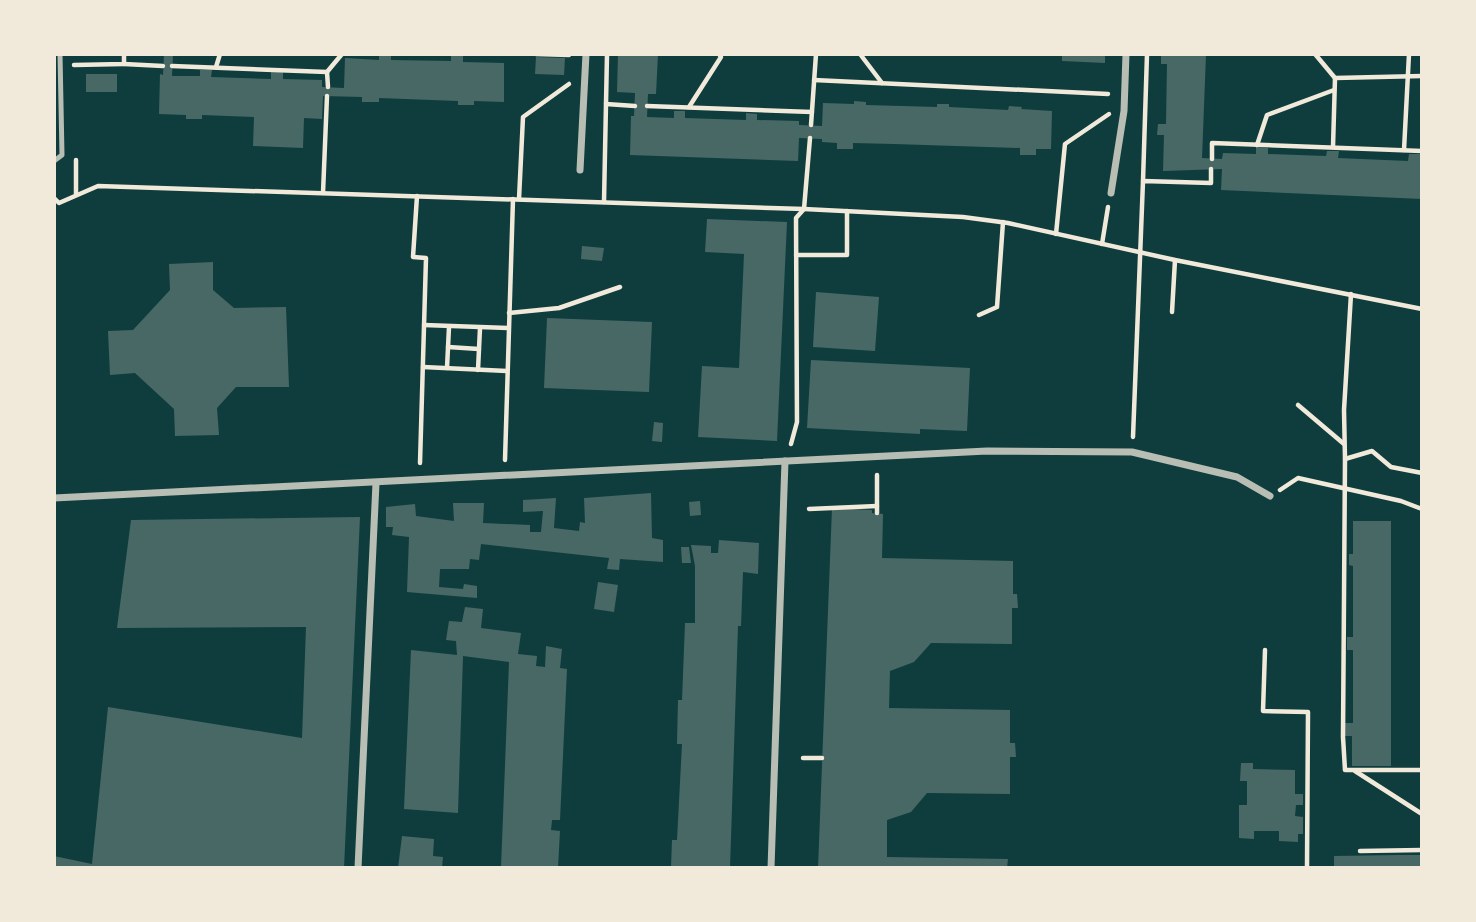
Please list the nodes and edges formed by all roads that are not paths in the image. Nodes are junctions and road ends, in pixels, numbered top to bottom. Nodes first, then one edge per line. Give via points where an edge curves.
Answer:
1 (60, 54) edge
2 (586, 54) edge
3 (1126, 54) edge
4 (54, 161) edge
5 (580, 170) dead end
6 (1111, 192) road end
7 (785, 461) junction
8 (376, 483) junction
9 (1270, 496) road end
10 (54, 498) edge
11 (358, 868) edge
12 (771, 868) edge

1 - 4 lane via 62,155
2 - 5 street
3 - 6 street via 1124,111
7 - 8 street
7 - 9 street via 924,453 1132,452 1237,477
7 - 12 street
8 - 10 street
8 - 11 street

